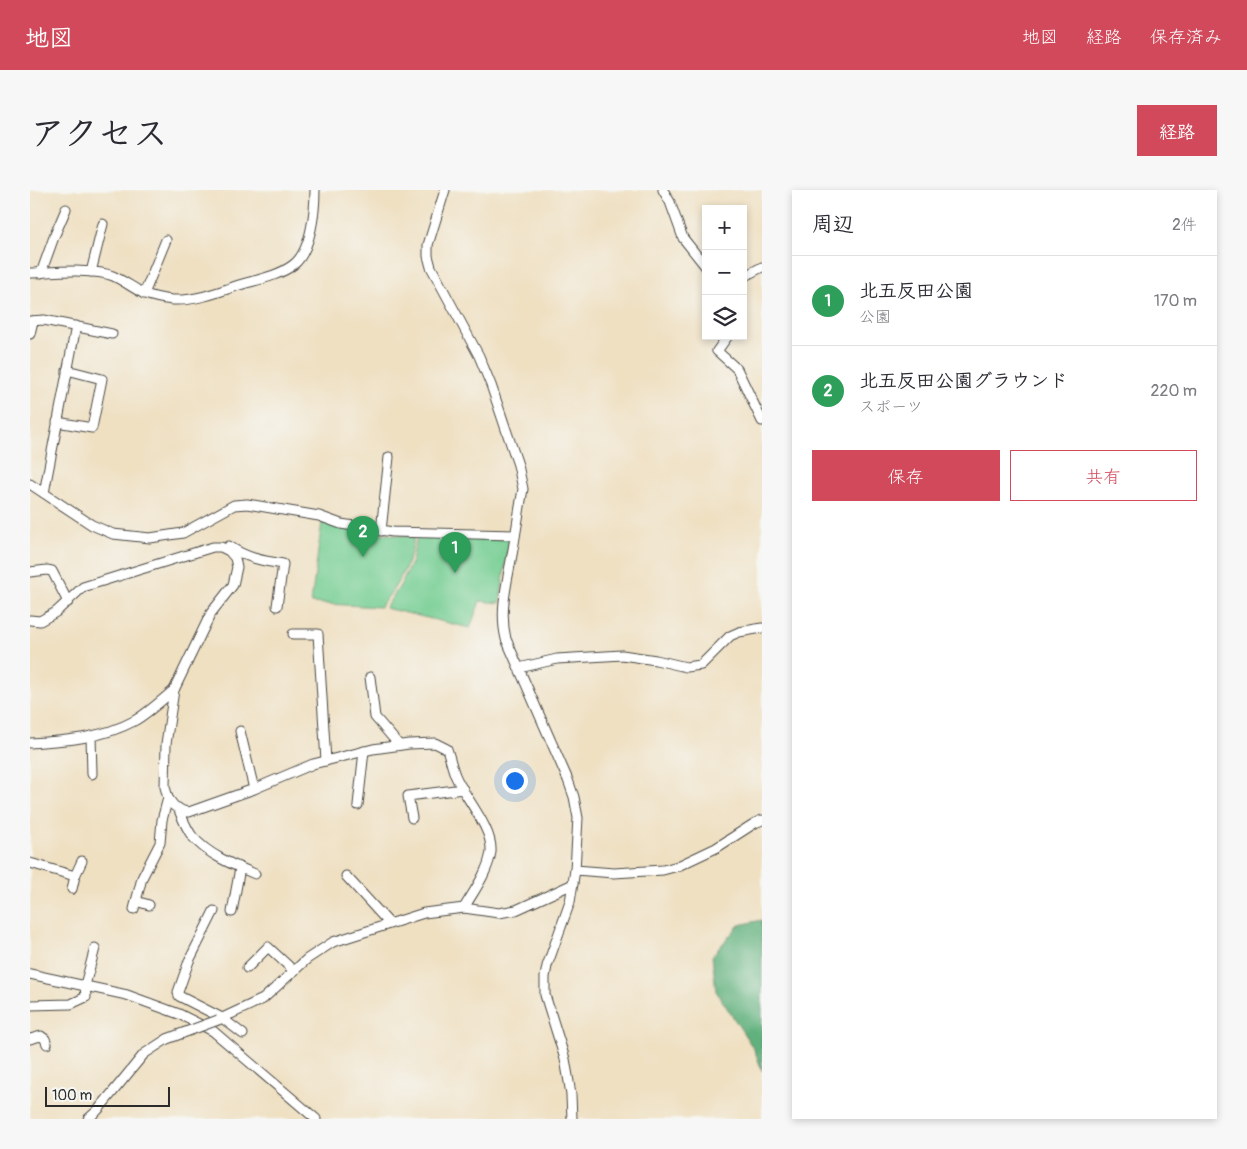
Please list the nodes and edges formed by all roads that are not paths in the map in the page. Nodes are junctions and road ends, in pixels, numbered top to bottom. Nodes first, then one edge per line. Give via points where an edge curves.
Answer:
1 (315, 190) edge
2 (445, 190) edge
3 (663, 190) edge
4 (66, 209) dead end
5 (103, 224) dead end
6 (166, 240) dead end
7 (702, 262) edge
8 (762, 267) edge
9 (91, 272) junction
10 (30, 273) edge
11 (41, 273) junction
12 (747, 275) edge
13 (144, 294) junction
14 (32, 321) edge
15 (76, 326) junction
16 (30, 334) edge
17 (112, 334) dead end
18 (725, 340) edge
19 (67, 370) junction
20 (58, 422) junction
21 (762, 422) edge
22 (389, 457) dead end
23 (30, 484) edge
24 (44, 493) junction
25 (381, 530) junction
26 (515, 535) junction
27 (216, 547) junction
28 (30, 572) edge
29 (68, 602) junction
30 (277, 606) dead end
31 (30, 620) edge
32 (762, 628) edge
33 (293, 634) dead end
34 (519, 668) junction
35 (370, 677) dead end
36 (174, 690) junction
37 (240, 731) dead end
38 (91, 736) junction
39 (30, 743) edge
40 (399, 745) junction
41 (364, 751) junction
42 (326, 761) junction
43 (92, 774) dead end
44 (254, 789) junction
45 (463, 789) junction
46 (168, 798) junction
47 (358, 805) dead end
48 (178, 808) junction
49 (412, 818) dead end
50 (762, 820) edge
51 (82, 861) dead end
52 (30, 863) edge
53 (240, 868) junction
54 (575, 870) junction
55 (255, 874) dead end
56 (76, 876) junction
57 (346, 876) dead end
58 (573, 884) junction
59 (72, 889) dead end
60 (149, 905) dead end
61 (464, 908) junction
62 (214, 911) dead end
63 (232, 912) dead end
64 (389, 923) junction
65 (95, 948) dead end
66 (248, 968) dead end
67 (294, 971) junction
68 (30, 974) edge
69 (85, 985) junction
70 (30, 1005) edge
71 (220, 1019) junction
72 (243, 1034) dead end
73 (30, 1038) edge
74 (47, 1044) dead end
75 (88, 1119) edge
76 (316, 1119) edge
77 (572, 1119) edge

1 - 13 street via 313,224 305,250 294,264 274,275 198,298 174,300
2 - 26 street via 428,245 428,256 479,356 518,465 523,489
3 - 7 street via 683,238
4 - 11 street
5 - 9 street
6 - 13 street
8 - 12 street
9 - 11 street
9 - 13 street via 113,276
10 - 11 street
14 - 15 street
14 - 16 street
15 - 17 street
15 - 19 street
18 - 21 street via 717,352 737,369
19 - 20 street
19 - 20 street via 102,378 92,428
20 - 24 street
22 - 25 street
23 - 24 street
24 - 25 street via 92,525 113,534 150,538 183,533 234,506 247,504
25 - 26 street
26 - 34 street via 502,614 506,639
27 - 29 street via 83,588
27 - 30 street via 218,544 228,545 239,553 283,564
27 - 36 street via 230,551 235,558 237,567 233,585 211,613
28 - 29 street via 52,571
29 - 31 street via 40,621
32 - 34 street via 730,636 702,665 686,667 622,655 557,659
33 - 42 street via 318,634
34 - 54 street via 574,797 578,818
35 - 40 street via 375,717
36 - 38 street via 135,720
36 - 46 street via 166,744 165,787
37 - 44 street
38 - 39 street
38 - 43 street
40 - 41 street
40 - 45 street via 435,743 447,749 455,776
41 - 42 street
41 - 47 street
42 - 44 street
44 - 48 street via 189,812
45 - 49 street via 408,796
45 - 61 street via 488,836 491,851 487,866
46 - 48 street
46 - 60 street via 160,843 142,878 134,905
48 - 53 street via 191,834 202,846
50 - 54 street via 678,866 614,873
51 - 56 street
52 - 56 street
53 - 55 street
53 - 63 street
54 - 58 street
56 - 59 street
57 - 64 street
58 - 61 street via 516,910 499,913
58 - 77 street via 545,977 545,995 565,1059
61 - 64 street via 424,913
62 - 71 street via 189,962 178,996
64 - 67 street via 333,942
65 - 69 street
66 - 67 street via 268,947
67 - 71 street via 263,999
68 - 69 street
69 - 70 street via 86,997 71,1004
69 - 76 street via 126,995 179,1014 213,1031
71 - 72 street
71 - 75 street, bridge via 167,1039 144,1054
73 - 74 street via 41,1036

